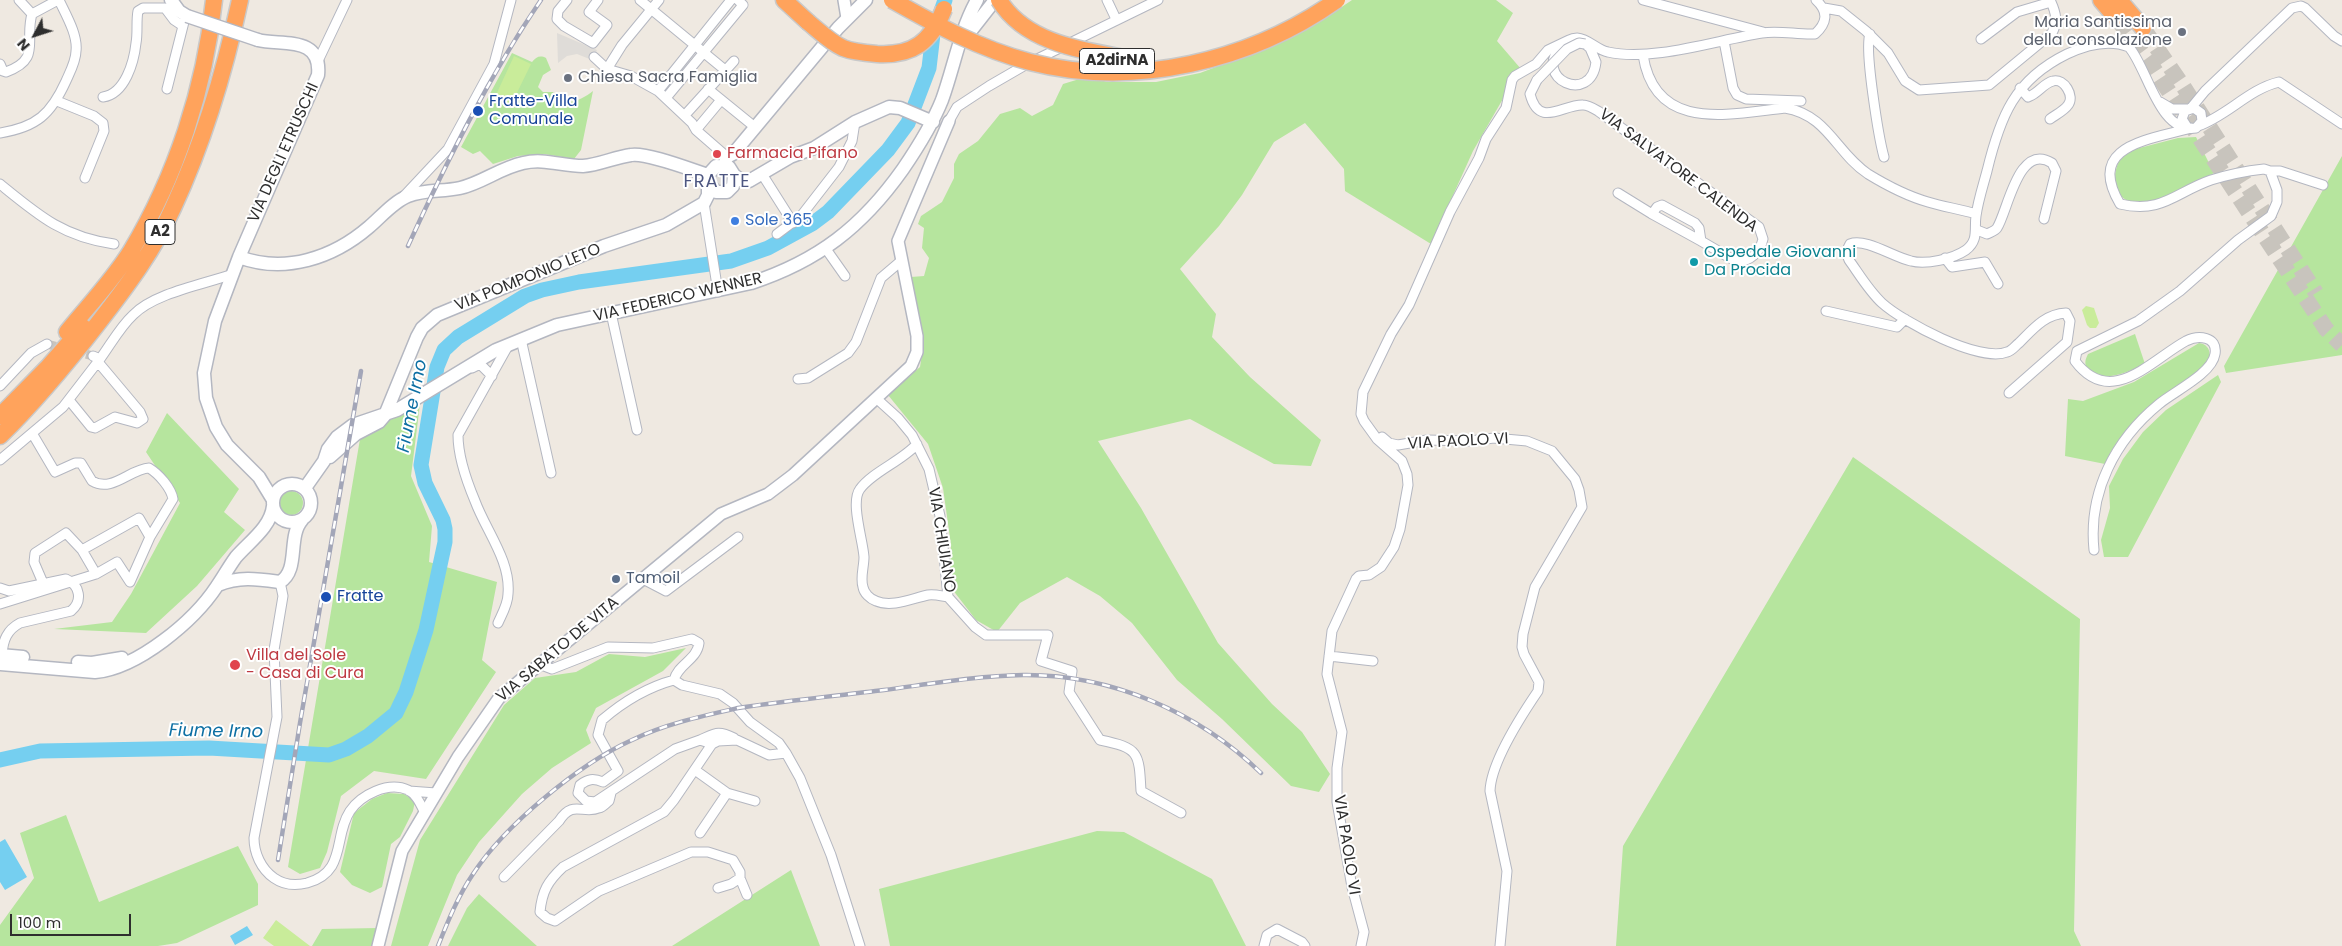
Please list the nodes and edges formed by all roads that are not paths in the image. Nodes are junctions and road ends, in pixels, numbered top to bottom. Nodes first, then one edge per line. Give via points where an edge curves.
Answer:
1 (19, 0) edge
2 (59, 0) edge
3 (159, 0) edge
4 (214, 0) edge
5 (230, 0) edge
6 (240, 0) edge
7 (249, 0) edge
8 (347, 0) edge
9 (511, 0) edge
10 (566, 0) edge
11 (640, 0) edge
12 (659, 0) edge
13 (731, 0) edge
14 (738, 0) edge
15 (784, 0) edge
16 (844, 0) edge
17 (865, 0) edge
18 (880, 0) edge
19 (892, 0) edge
20 (913, 0) edge
21 (948, 0) edge
22 (978, 0) edge
23 (994, 0) edge
24 (999, 0) edge
25 (1106, 0) edge
26 (1158, 0) edge
27 (1321, 0) edge
28 (1338, 0) edge
29 (1642, 0) edge
30 (1816, 0) edge
31 (2101, 0) edge
32 (2119, 0) edge
33 (2050, 1) edge
34 (593, 2) edge
35 (1824, 8) junction
36 (651, 9) junction
37 (176, 12) edge
38 (32, 14) junction
39 (847, 18) junction
40 (1116, 19) junction
41 (2118, 20) tunnel mouth
42 (2143, 28) tunnel mouth
43 (949, 32) junction
44 (1765, 33) junction
45 (1870, 34) junction
46 (1981, 39) dead end
47 (1569, 40) junction
48 (1724, 41) junction
49 (2342, 41) edge
50 (695, 45) junction
51 (960, 46) junction
52 (703, 52) junction
53 (1643, 55) junction
54 (594, 57) dead end
55 (734, 61) dead end
56 (1140, 61) junction
57 (0, 64) edge
58 (318, 64) junction
59 (607, 69) junction
60 (725, 70) junction
61 (2, 76) edge
62 (2020, 88) junction
63 (167, 89) dead end
64 (708, 89) junction
65 (658, 91) junction
66 (2205, 91) junction
67 (102, 97) dead end
68 (666, 98) junction
69 (2156, 99) junction
70 (721, 100) junction
71 (57, 101) junction
72 (1801, 101) dead end
73 (2187, 111) junction
74 (685, 116) junction
75 (2050, 119) dead end
76 (950, 121) joint
77 (855, 122) junction
78 (933, 122) junction
79 (2175, 123) junction
80 (2196, 123) junction
81 (2342, 124) edge
82 (756, 128) junction
83 (696, 130) junction
84 (0, 133) edge
85 (2163, 135) junction
86 (1884, 157) dead end
87 (726, 161) junction
88 (2270, 171) junction
89 (762, 174) junction
90 (734, 175) junction
91 (85, 178) dead end
92 (708, 179) junction
93 (0, 184) edge
94 (2323, 185) dead end
95 (1618, 194) dead end
96 (399, 201) junction
97 (704, 203) junction
98 (1652, 214) junction
99 (1976, 214) junction
100 (2044, 219) dead end
101 (793, 223) junction
102 (1977, 230) junction
103 (777, 234) dead end
104 (1701, 241) junction
105 (114, 244) dead end
106 (826, 249) junction
107 (239, 257) junction
108 (1944, 258) junction
109 (901, 261) junction
110 (233, 274) junction
111 (845, 276) dead end
112 (1998, 284) dead end
113 (718, 292) junction
114 (1826, 311) dead end
115 (611, 313) junction
116 (1905, 319) junction
117 (515, 341) junction
118 (47, 344) dead end
119 (97, 359) junction
120 (492, 376) junction
121 (449, 378) junction
122 (798, 379) dead end
123 (0, 386) edge
124 (29, 387) junction
125 (2009, 393) dead end
126 (880, 397) junction
127 (69, 400) junction
128 (385, 415) junction
129 (4, 426) edge
130 (1369, 428) junction
131 (637, 430) dead end
132 (32, 433) junction
133 (917, 444) junction
134 (0, 460) edge
135 (552, 473) dead end
136 (305, 488) junction
137 (273, 503) junction
138 (302, 520) junction
139 (261, 531) junction
140 (150, 537) junction
141 (738, 537) dead end
142 (82, 550) junction
143 (2094, 550) dead end
144 (96, 574) junction
145 (248, 578) junction
146 (643, 579) junction
147 (72, 582) junction
148 (280, 582) junction
149 (44, 583) junction
150 (218, 585) junction
151 (0, 588) edge
152 (948, 597) junction
153 (0, 604) edge
154 (498, 623) dead end
155 (169, 634) junction
156 (1329, 656) junction
157 (1, 658) edge
158 (1373, 661) dead end
159 (539, 664) junction
160 (674, 680) junction
161 (700, 740) junction
162 (737, 740) junction
163 (712, 744) junction
164 (786, 753) junction
165 (695, 770) junction
166 (408, 790) junction
167 (436, 793) junction
168 (611, 793) junction
169 (726, 793) junction
170 (755, 801) dead end
171 (424, 811) junction
172 (1181, 812) dead end
173 (700, 833) dead end
174 (504, 877) dead end
175 (740, 878) junction
176 (718, 888) dead end
177 (747, 895) dead end
178 (378, 946) edge
179 (860, 946) edge
180 (1264, 946) edge
181 (1304, 946) edge
182 (1362, 946) edge
183 (1500, 946) edge

1 - 38 street
2 - 38 street
2 - 71 street via 77,50
3 - 37 street
4 - 124 highway, A2 via 211,31 188,126 154,210 130,253 41,364
5 - 124 highway via 195,130 157,217 136,257 112,291
6 - 129 highway, A2 via 230,46 199,142 173,208 139,268 76,352
7 - 129 highway via 233,62 206,143 168,233 125,300 86,351 31,411
8 - 58 street
9 - 96 street via 494,64 448,148
10 - 34 street via 558,11 557,19 594,43 607,25 588,12
11 - 36 street
12 - 36 street
13 - 50 street
14 - 52 street via 743,5
15 - 21 highway, bridge via 841,47 861,53 888,54 907,51 923,42 937,26
16 - 39 street
17 - 39 main road
18 - 43 highway via 929,28 941,33
19 - 43 highway, A2dirNA, bridge
20 - 56 highway, A2dirNA, bridge via 978,33 1026,51 1093,61
22 - 51 main road via 969,14
23 - 51 main road
24 - 56 highway, bridge via 1009,15 1033,33 1075,48
25 - 40 street
26 - 40 street
27 - 56 highway, A2dirNA via 1279,25 1234,43 1184,56
28 - 43 highway, A2dirNA, bridge via 1283,33 1239,52 1183,66 1137,71 1084,70 1031,63
29 - 44 street
30 - 35 street
31 - 41 highway
32 - 42 highway
33 - 45 street via 2055,10 2056,25 2052,33 1985,86 1915,89 1905,81 1888,53
33 - 46 street via 2017,12
35 - 44 street via 1824,24 1815,34
35 - 45 street via 1841,11
36 - 50 street
36 - 59 street
37 - 58 main road, VIA DEGLI ETRUSCHI, bridge via 258,40 301,45 309,50
37 - 63 street
37 - 67 street via 143,8 138,11 132,64 110,96
38 - 61 street via 29,56 22,65
39 - 82 main road
40 - 76 street via 988,86 958,107
44 - 48 street
45 - 86 street via 1868,52
47 - 53 street via 1583,40 1610,53
47 - 104 street, VIA SALVATORE CALENDA, bridge via 1556,55 1553,65 1555,72 1568,84 1583,84 1593,75 1596,62 1590,48 1578,43 1567,49 1537,80 1530,94 1537,108 1548,113 1578,105 1593,108 1759,227 1763,239 1756,253 1743,262 1737,262
47 - 130 street, VIA PAOLO VI via 1548,50 1536,64 1512,80 1506,108 1486,139 1409,305 1391,334 1364,392 1361,414
48 - 53 street
48 - 72 street via 1732,88 1737,95 1746,99
49 - 66 street via 2305,8 2292,8
50 - 52 street
50 - 65 street
51 - 78 main road, VIA FEDERICO WENNER
52 - 60 street
52 - 68 street
53 - 99 street via 1654,86 1679,108 1715,116 1785,108 1796,110 1821,125 1870,175 1902,193
54 - 59 street
55 - 60 street
57 - 61 street
58 - 107 main road, VIA DEGLI ETRUSCHI via 317,78
59 - 65 street via 631,76
60 - 64 street
62 - 69 street via 2044,68 2077,49 2113,44 2129,47 2133,52
62 - 75 street via 2030,96 2050,82 2063,83 2071,97 2070,102
62 - 99 street via 1998,129
64 - 70 street
64 - 74 street
65 - 68 street
66 - 73 street
66 - 80 street
68 - 74 street
69 - 73 street via 2167,107
69 - 79 street
70 - 82 street
70 - 83 street
71 - 84 street via 47,113 29,124
71 - 91 street via 103,123 104,131
73 - 79 street
73 - 80 street via 2196,109
73 - 80 street via 2183,122
74 - 83 street
76 - 109 street via 900,235 898,250
77 - 78 main road via 889,107 900,108
77 - 89 main road via 814,148 790,157
77 - 101 street via 848,153
78 - 106 main road, VIA FEDERICO WENNER via 919,147 874,206
79 - 80 street
79 - 85 street
80 - 81 street via 2215,121 2267,85 2279,82
80 - 85 street
82 - 87 main road
83 - 87 street
85 - 88 street via 2125,148 2114,158 2109,172 2111,188 2120,204 2138,208 2153,205 2209,181 2257,170
87 - 90 main road
87 - 92 main road via 716,166
88 - 94 street via 2280,171
88 - 143 street via 2277,190 2277,202 2271,216 2138,321 2078,352 2076,361 2084,372 2105,381 2125,378 2146,369 2198,336 2209,339 2214,345 2215,355 2200,375 2159,404 2133,429 2116,451 2104,474 2092,520
89 - 90 main road via 744,182
89 - 101 street
90 - 92 main road via 733,186 724,193 712,190
92 - 96 main road via 637,154 584,166 533,161 501,169 464,186 427,190
92 - 97 main road via 708,195
93 - 105 street via 38,216 63,230 90,241
95 - 98 street
96 - 107 main road via 359,235 299,264 272,265
97 - 113 street
97 - 128 main road, VIA POMPONIO LETO via 666,225 604,246 437,315 416,337
98 - 104 street, VIA SALVATORE CALENDA
98 - 104 street, VIA SALVATORE CALENDA via 1659,205 1666,207 1695,223
99 - 102 street
100 - 102 street via 2056,171 2052,163 2042,159 2031,163 2020,174 2011,189 1997,229 1987,234
101 - 103 street
102 - 108 street via 1971,245
106 - 111 street
106 - 113 main road, VIA FEDERICO WENNER via 774,276
107 - 110 main road
108 - 112 street via 1952,267 1985,262
108 - 116 street via 1912,262 1863,242 1850,244 1846,252 1860,277 1882,302
109 - 122 street via 881,278 856,342 848,353 808,378
109 - 126 street, VIA SABATO DE VITA via 917,336 916,358
110 - 119 street via 142,308 133,314
110 - 137 main road via 206,354 206,398 227,446 259,477
113 - 115 main road, VIA FEDERICO WENNER
114 - 116 street via 1897,327
115 - 117 main road, VIA FEDERICO WENNER via 557,325
115 - 131 street
116 - 125 street via 1960,347 1996,356 2010,352 2040,322 2066,312 2070,321 2067,342
117 - 120 street
117 - 121 main road, VIA FEDERICO WENNER
117 - 135 street
118 - 123 street via 31,353
119 - 127 street
119 - 127 street via 143,419 137,423 115,417 95,428
120 - 121 street, VIA FEDERICO WENNER via 480,364
120 - 154 street via 461,430 458,442 475,502 497,546 504,571 508,596
121 - 128 main road, VIA FEDERICO WENNER
124 - 129 highway, A2
126 - 133 street, VIA CHIUIANO
126 - 146 street, VIA SABATO DE VITA via 776,488 720,514
127 - 132 street
128 - 136 main road, VIA FEDERICO WENNER via 352,425 337,437
130 - 156 street, VIA PAOLO VI via 1405,466 1408,485 1394,547 1380,567 1356,580 1332,631
130 - 183 street, VIA PAOLO VI via 1398,445 1427,440 1494,438 1533,442 1552,451 1579,490 1582,507 1534,586 1523,634 1522,647 1539,682 1538,692 1497,762 1490,781 1508,871
132 - 134 street
132 - 140 street via 55,472 74,463 82,463 92,481 101,484 119,482 146,468 155,472 173,499
133 - 152 street, VIA CHIUIANO via 929,469 940,516
133 - 152 street via 865,483 857,494 863,546 862,586 869,596 885,603 929,595
136 - 137 main road via 288,484 278,490
136 - 138 main road via 312,505
137 - 138 main road via 284,521
137 - 139 main road via 271,518
138 - 148 main road via 297,526 289,573
139 - 145 main road via 239,564
139 - 150 main road via 223,574
140 - 142 street via 139,518
140 - 144 street via 130,582 117,562
141 - 146 street via 666,592
142 - 144 street
142 - 149 street via 66,533 35,552 34,562
144 - 147 street
145 - 148 main road
145 - 150 main road via 230,579
146 - 159 street, VIA SABATO DE VITA
147 - 149 street via 62,579
147 - 153 street
147 - 157 street via 79,592 76,607 14,626 5,637
148 - 166 street via 283,596 274,650 277,717 254,847 260,862 270,875 284,883 299,885 316,880 335,861 346,818 356,804 384,789
149 - 151 street via 9,591
150 - 155 main road
152 - 172 street, VIA CHIUIANO via 986,635 1048,635 1041,661 1072,672 1069,692 1100,740 1129,747 1140,764 1141,791
155 - 157 main road via 122,658 92,663
155 - 157 main road via 162,644 148,653 106,671
156 - 158 street
156 - 182 street, VIA PAOLO VI via 1328,680 1342,732 1337,802 1352,887 1364,932
159 - 160 street via 552,669 608,647 653,648 692,639 699,643 698,652
159 - 167 street, VIA SABATO DE VITA via 494,704
160 - 164 street via 720,694 779,743
160 - 168 street via 643,692 602,720 598,735 618,770 603,782 595,779 580,784 578,793 586,801 595,802
161 - 162 street via 723,732
161 - 163 street
161 - 168 street via 675,748
162 - 163 street via 726,739
162 - 164 street via 769,755
163 - 165 street
164 - 179 street via 800,778 831,854
165 - 169 street
165 - 175 street via 664,812 570,863 550,879 541,900 540,912 555,921 598,891 691,852 708,852 733,860
166 - 167 street
166 - 171 street
167 - 171 street, VIA SABATO DE VITA
168 - 174 street via 609,801 600,808 573,809 563,815
169 - 170 street
169 - 173 street
171 - 178 street, VIA SABATO DE VITA via 402,851
175 - 176 street
175 - 177 street
180 - 181 street via 1267,935 1277,928

